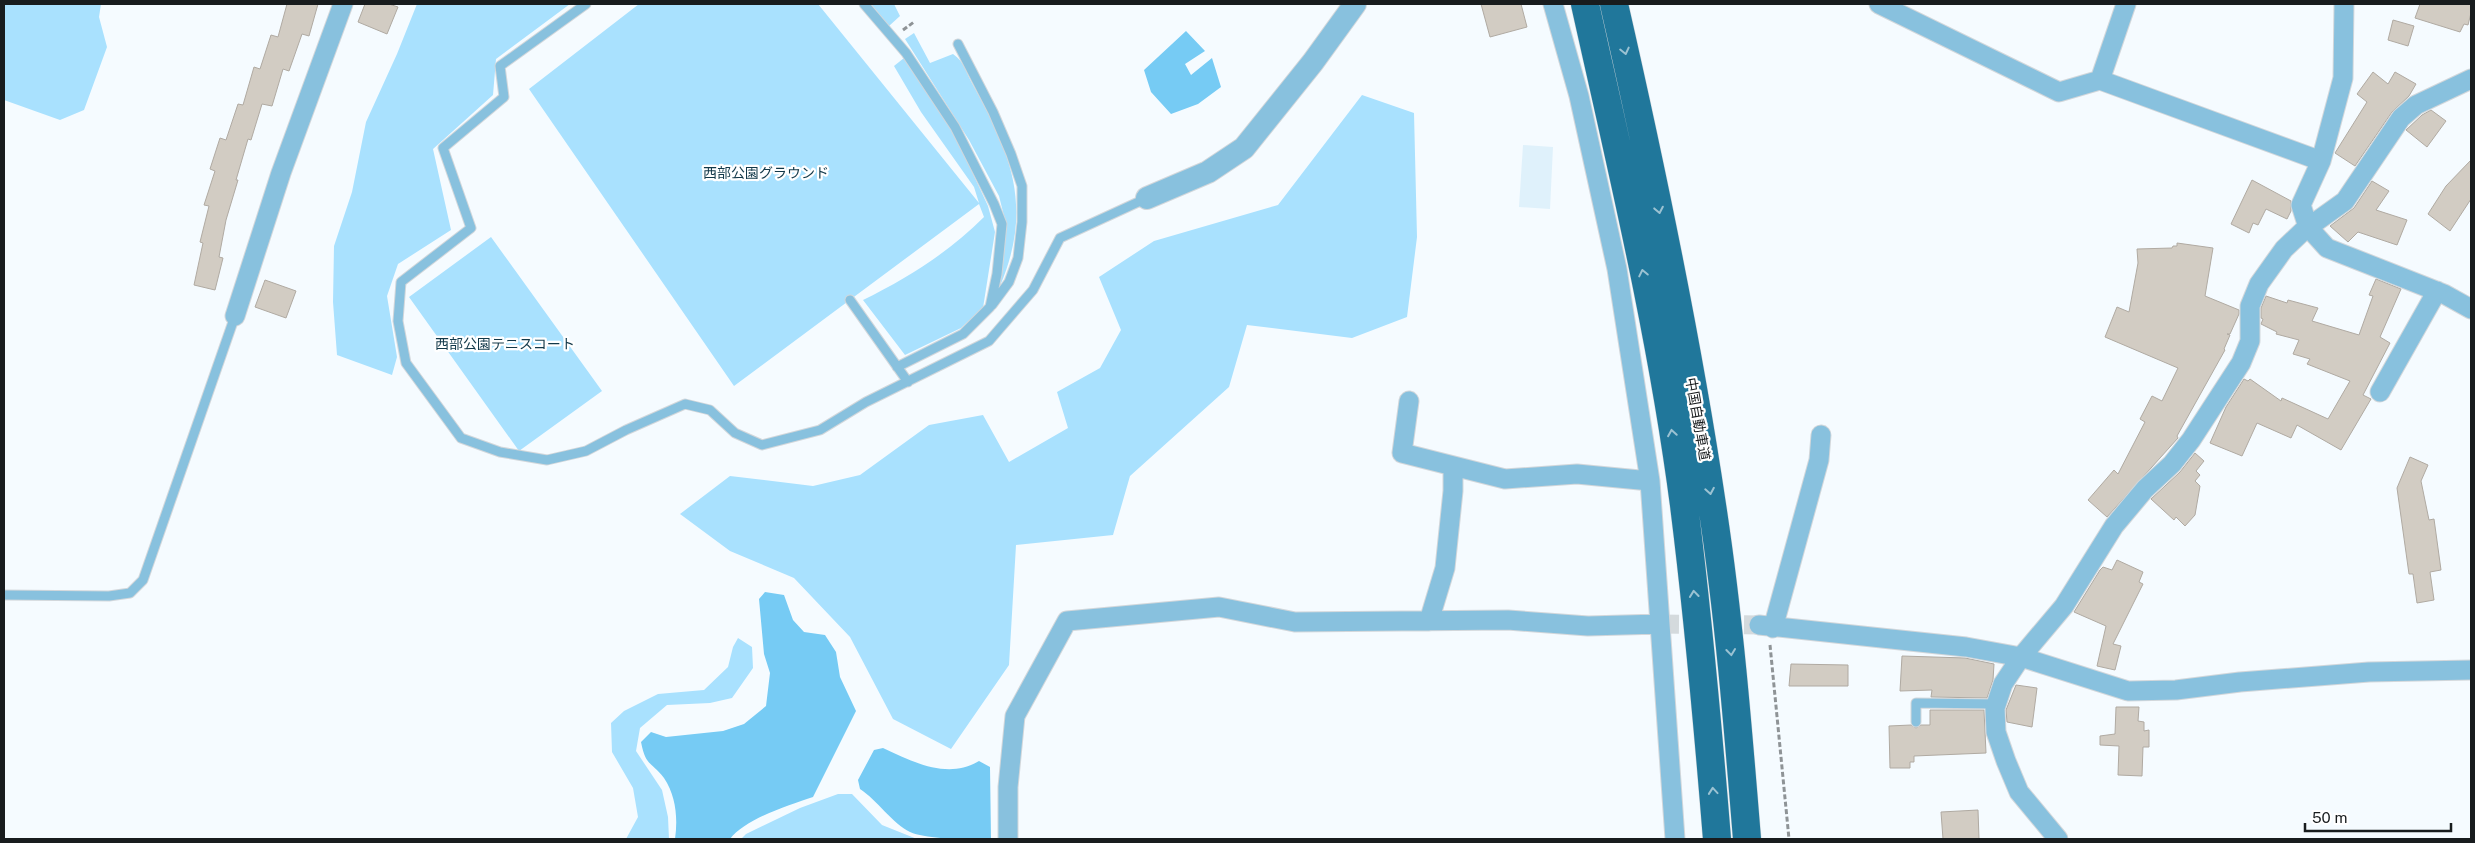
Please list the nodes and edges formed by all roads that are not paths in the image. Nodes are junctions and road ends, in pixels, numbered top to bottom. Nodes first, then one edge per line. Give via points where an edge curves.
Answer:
1 (343, 4) edge
2 (586, 4) edge
3 (864, 4) edge
4 (1355, 4) edge
5 (1553, 4) edge
6 (1585, 4) edge
7 (1614, 4) edge
8 (1879, 4) edge
9 (2126, 4) edge
10 (2344, 4) edge
11 (958, 44) dead end
12 (2471, 79) edge
13 (2100, 80) junction
14 (2321, 161) junction
15 (1147, 198) joint
16 (2308, 227) junction
17 (2437, 291) junction
18 (850, 300) dead end
19 (990, 307) junction
20 (2471, 308) edge
21 (235, 316) joint
22 (897, 367) junction
23 (908, 382) junction
24 (2380, 392) dead end
25 (1409, 401) dead end
26 (1821, 434) dead end
27 (1453, 466) junction
28 (1650, 481) junction
29 (4, 596) edge
30 (1429, 621) junction
31 (1660, 624) junction
32 (2021, 657) junction
33 (2471, 670) edge
34 (1996, 704) junction
35 (1916, 722) dead end
36 (1008, 839) edge
37 (1675, 839) edge
38 (1717, 839) edge
39 (1747, 839) edge
40 (2058, 839) edge

1 - 21 street via 281,173
2 - 23 lane via 500,66 504,97 443,148 471,228 401,282 398,321 406,363 461,438 500,452 547,460 586,451 685,404 710,410 735,433 762,445 820,430 866,402
3 - 19 lane via 906,53 955,127 994,204 1002,224
4 - 15 street via 1244,148 1208,172
5 - 28 street via 1579,96 1617,269
38 -> 6 highway, 中国自動車道 via 1684,503 1656,334
7 -> 39 highway, 中国自動車道 via 1651,167 1712,506 1734,674
8 - 13 street via 2059,92
9 - 13 street
10 - 14 street via 2343,78
11 - 19 lane via 993,112 1022,186 1018,258 1009,282
12 - 16 street via 2416,105 2401,118 2345,201
13 - 14 street
14 - 16 street via 2301,205
15 - 23 lane via 1060,238 1033,290 989,341
16 - 17 street via 2327,248
16 - 32 street via 2284,249 2259,284 2250,306 2250,341 2241,363 2191,440 2114,526 2064,606
17 - 20 street
17 - 24 street
18 - 22 lane
19 - 22 lane via 963,334
21 - 29 lane via 143,580 130,593 109,596
22 - 23 lane
25 - 27 street via 1402,453
26 - 32 street via 1819,460 1766,626 1966,647
27 - 28 street via 1505,479 1577,474
27 - 30 street via 1445,568
28 - 31 street
30 - 31 street via 1508,620 1588,626
30 - 36 street via 1295,622 1218,606 1067,621 1015,716 1008,787
31 - 37 street
32 - 33 street via 2128,691 2176,690 2369,672
32 - 34 street via 2003,684
34 - 35 lane via 1916,703
34 - 40 street via 1996,732 2019,792

